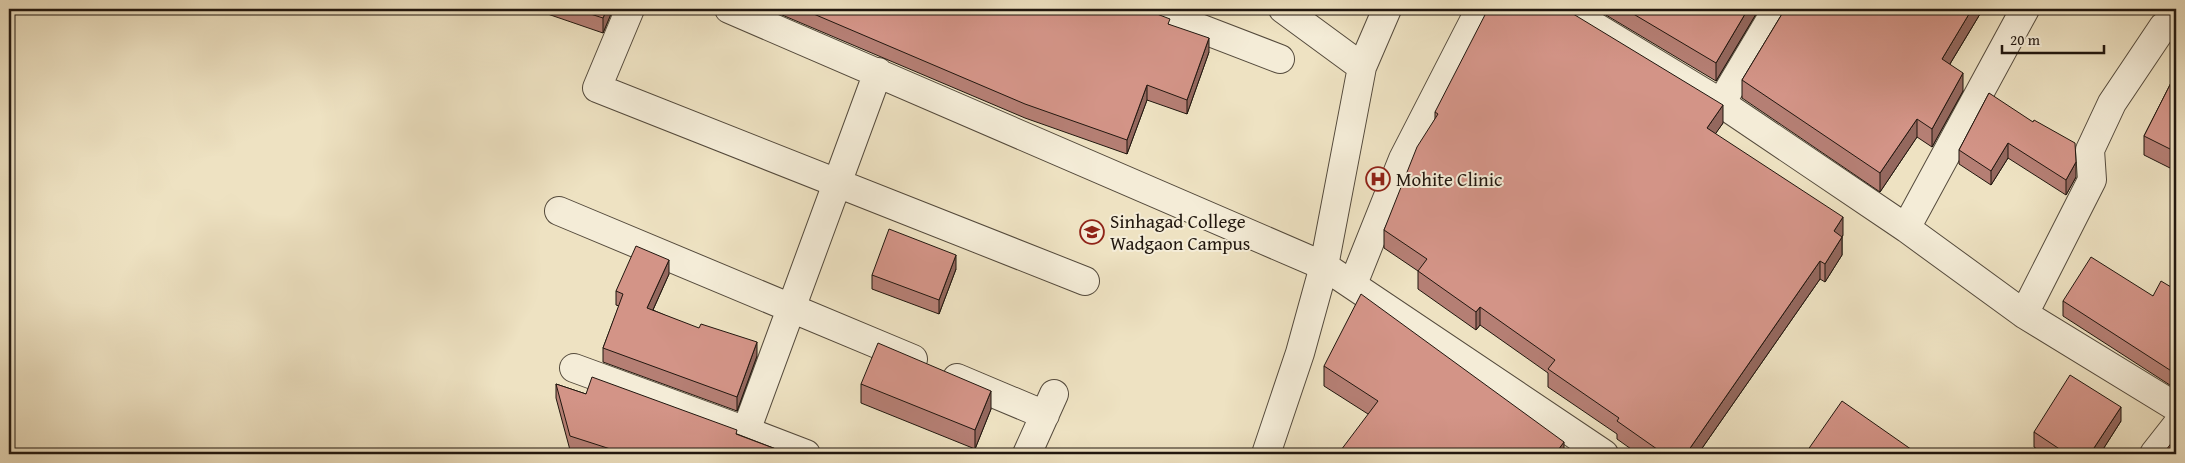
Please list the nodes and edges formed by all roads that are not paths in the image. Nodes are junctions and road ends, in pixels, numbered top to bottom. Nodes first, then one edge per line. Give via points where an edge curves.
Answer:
1 (630, 9) edge
2 (729, 9) edge
3 (1150, 9) edge
4 (1282, 9) edge
5 (1387, 9) edge
6 (1480, 9) edge
7 (1566, 9) edge
8 (1777, 9) edge
9 (2025, 9) edge
10 (2163, 27) dead end
11 (1280, 58) dead end
12 (1362, 67) junction
13 (878, 72) junction
14 (1721, 103) junction
15 (837, 183) junction
16 (559, 211) dead end
17 (1906, 228) junction
18 (1324, 266) junction
19 (1085, 281) dead end
20 (1353, 284) junction
21 (791, 308) junction
22 (2024, 314) junction
23 (574, 368) dead end
24 (2176, 407) edge
25 (2176, 426) edge
26 (746, 430) junction
27 (806, 454) edge
28 (1027, 454) edge
29 (1266, 454) edge
30 (1604, 454) edge
31 (2154, 454) edge

1 - 15 street via 597,88
2 - 13 street
3 - 11 street
4 - 12 street
5 - 12 street
6 - 20 street via 1403,159
7 - 14 street
8 - 14 street
9 - 17 street
10 - 22 street via 2112,103 2090,150 2092,180
12 - 18 street
13 - 15 street
13 - 18 street
14 - 17 street
15 - 19 street
15 - 21 street
16 - 21 street
17 - 22 street
18 - 20 street
18 - 29 street
20 - 30 street
21 - 26 street
21 - 28 street via 1049,405
22 - 24 street
23 - 26 street
25 - 31 street
26 - 27 street

